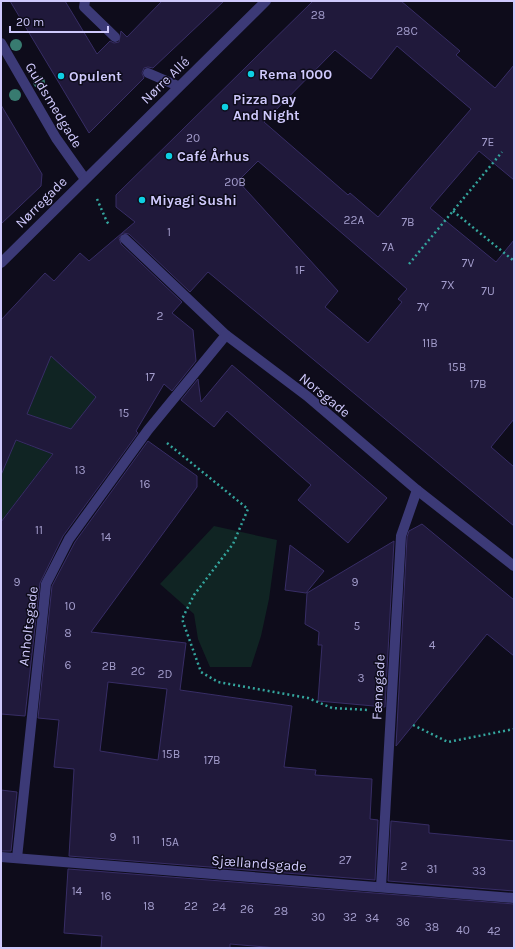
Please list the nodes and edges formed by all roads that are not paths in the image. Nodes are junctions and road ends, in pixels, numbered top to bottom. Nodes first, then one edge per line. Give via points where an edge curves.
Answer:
1 (85, 1) edge
2 (266, 1) edge
3 (115, 37) dead end
4 (1, 43) edge
5 (148, 73) dead end
6 (178, 86) junction
7 (84, 179) junction
8 (124, 239) road end
9 (1, 263) edge
10 (226, 335) junction
11 (417, 490) junction
12 (514, 566) edge
13 (1, 857) edge
14 (17, 858) junction
15 (380, 887) junction
16 (514, 898) edge

1 - 3 street via 84,7
2 - 6 street, Nørre Allé
4 - 7 street, Guldsmedgade via 56,138
5 - 6 street
6 - 7 street, Nørre Allé
7 - 9 street, Nørregade
8 - 10 street, Norsgade
10 - 11 street, Norsgade via 306,396
10 - 14 street, Anholtsgade via 148,430 78,526 46,584
11 - 12 street, Norsgade
11 - 15 street, Fænøgade via 402,536
13 - 14 street, Sjællandsgade
14 - 15 street, Sjællandsgade
15 - 16 street, Sjællandsgade

